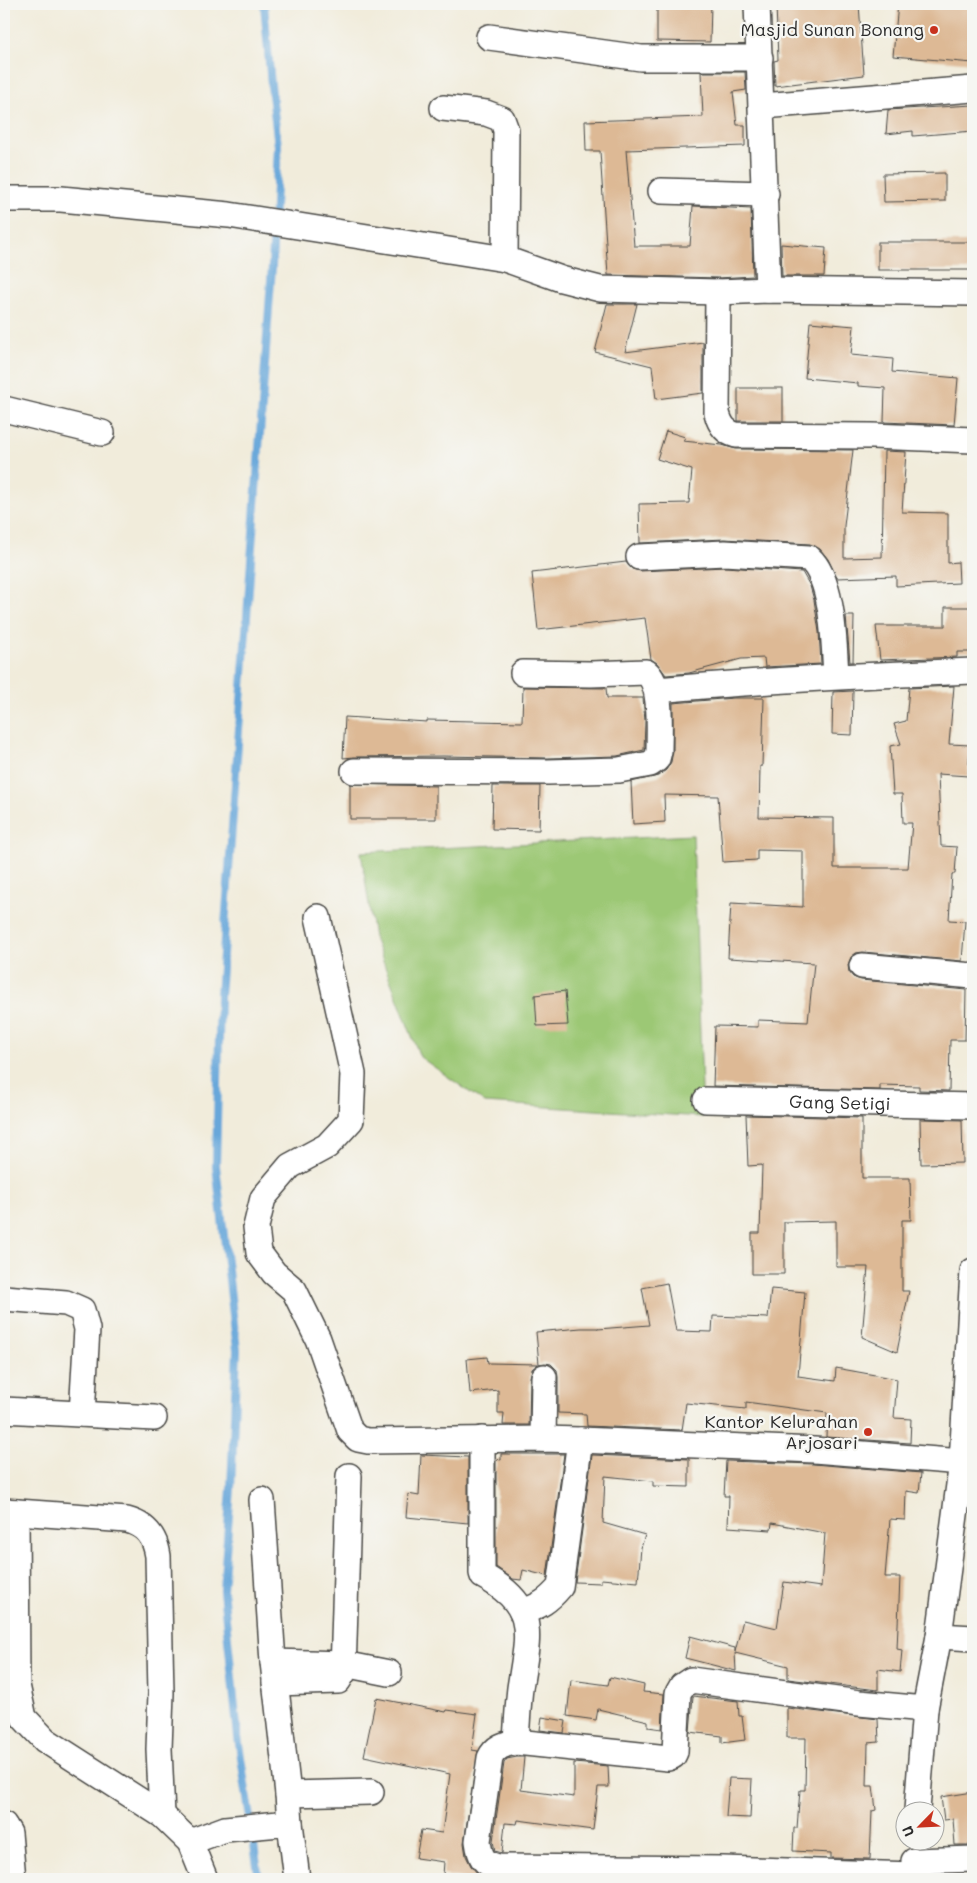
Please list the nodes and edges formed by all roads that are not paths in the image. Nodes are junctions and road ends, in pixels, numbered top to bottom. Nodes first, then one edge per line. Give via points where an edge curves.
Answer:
1 (757, 4) edge
2 (488, 37) dead end
3 (760, 58) junction
4 (973, 90) edge
5 (762, 106) junction
6 (443, 108) dead end
7 (661, 191) dead end
8 (766, 194) junction
9 (4, 199) edge
10 (505, 259) junction
11 (768, 290) junction
12 (718, 292) junction
13 (973, 293) edge
14 (4, 410) edge
15 (102, 433) dead end
16 (973, 440) edge
17 (639, 557) dead end
18 (973, 671) edge
19 (523, 673) dead end
20 (836, 676) junction
21 (657, 690) junction
22 (354, 771) dead end
23 (318, 917) dead end
24 (862, 966) dead end
25 (973, 976) edge
26 (706, 1100) dead end
27 (973, 1106) edge
28 (973, 1271) edge
29 (4, 1298) edge
30 (544, 1377) dead end
31 (4, 1410) edge
32 (82, 1414) junction
33 (154, 1418) dead end
34 (482, 1439) junction
35 (543, 1439) junction
36 (580, 1440) junction
37 (966, 1454) edge
38 (350, 1476) dead end
39 (262, 1500) dead end
40 (10, 1512) edge
41 (522, 1612) junction
42 (939, 1636) junction
43 (973, 1638) edge
44 (344, 1664) junction
45 (274, 1673) junction
46 (389, 1673) dead end
47 (925, 1710) junction
48 (516, 1742) junction
49 (371, 1792) dead end
50 (288, 1794) junction
51 (918, 1800) edge
52 (162, 1814) junction
53 (290, 1823) junction
54 (4, 1825) edge
55 (190, 1842) junction
56 (973, 1859) edge
57 (914, 1864) edge
58 (13, 1879) edge
59 (204, 1879) edge
60 (297, 1879) edge

1 - 3 street
2 - 3 street via 641,58
3 - 5 street
4 - 5 street
5 - 8 street
6 - 10 street via 486,113 502,119 506,130
7 - 8 street
8 - 11 street
9 - 10 street via 62,199 228,215
10 - 12 street via 600,289
11 - 12 street
11 - 13 street
12 - 16 street via 717,414 727,432 736,435
14 - 15 street
17 - 20 street via 725,553 809,558 820,576 832,618
18 - 20 street
19 - 21 street via 643,671 652,678
20 - 21 street
21 - 22 street via 659,751 657,759 650,764 610,770
23 - 34 street via 353,1074 351,1120 327,1146 290,1166 263,1198 256,1227 259,1253 274,1273 294,1290 318,1340 350,1431 358,1439
24 - 25 street
26 - 27 street, Gang Setigi
28 - 37 street
29 - 32 street via 66,1303 82,1310 87,1329
30 - 35 street
31 - 32 street
32 - 33 street
34 - 35 street
34 - 41 street via 482,1573 503,1587
35 - 36 street
36 - 37 street
36 - 41 street via 560,1586 539,1606
37 - 42 street
38 - 44 street
39 - 45 street
40 - 52 street via 17,1685 24,1718 45,1740
40 - 52 street via 127,1520 142,1526 153,1538 158,1556
41 - 48 street via 528,1631
42 - 43 street
42 - 47 street
44 - 45 street
44 - 46 street
45 - 50 street
47 - 48 street via 690,1680 678,1693 675,1752 668,1758
47 - 51 street
48 - 57 street via 499,1747 490,1758 478,1841 482,1858 489,1865 723,1869
49 - 50 street
50 - 53 street
52 - 55 street
53 - 55 street via 225,1829
53 - 60 street
54 - 58 street via 9,1833
55 - 59 street
56 - 57 street

